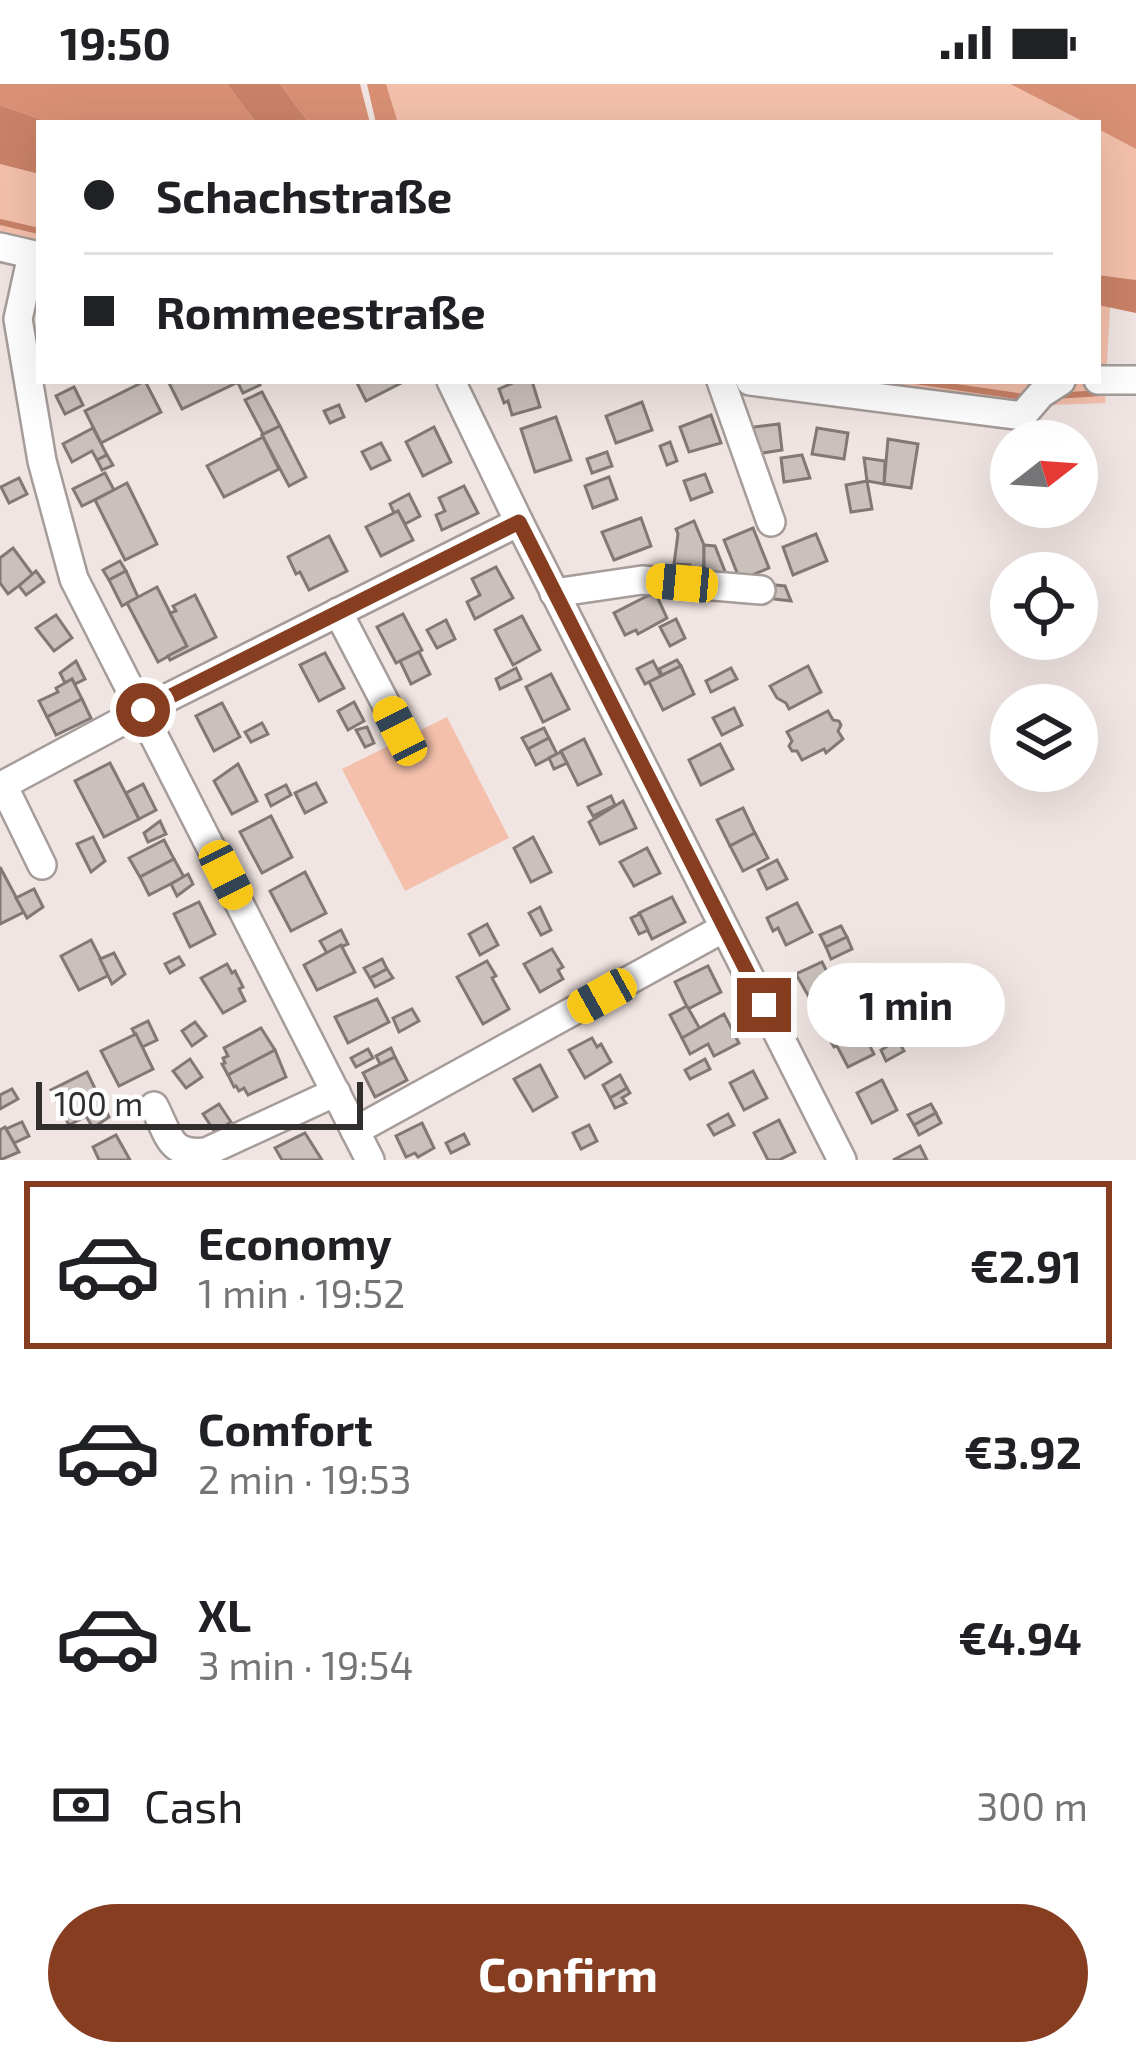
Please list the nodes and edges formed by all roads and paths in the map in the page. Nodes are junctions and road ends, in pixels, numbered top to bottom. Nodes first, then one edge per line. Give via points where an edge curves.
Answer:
1 (0, 247) edge
2 (36, 255) edge
3 (9, 323) edge
4 (1101, 380) edge
5 (1136, 380) edge
6 (453, 384) edge
7 (722, 384) edge
8 (772, 384) edge
9 (1056, 384) edge
10 (519, 522) junction
11 (771, 522) dead end
12 (761, 590) dead end
13 (554, 593) junction
14 (338, 612) junction
15 (143, 710) junction
16 (400, 731) dead end
17 (42, 865) dead end
18 (724, 928) junction
19 (335, 1092) junction
20 (154, 1106) dead end
21 (356, 1131) junction
22 (370, 1160) edge
23 (842, 1160) edge

1 - 2 street
2 - 3 street
3 - 15 street via 74,579
4 - 5 street
6 - 10 street
7 - 11 street
8 - 9 street via 1022,416
10 - 13 street
10 - 14 street
12 - 13 street via 642,580
13 - 18 street
14 - 15 street
14 - 16 street
15 - 17 street via 3,785
15 - 19 street
18 - 21 street
18 - 23 street
19 - 20 street via 187,1154
19 - 21 street
21 - 22 street

